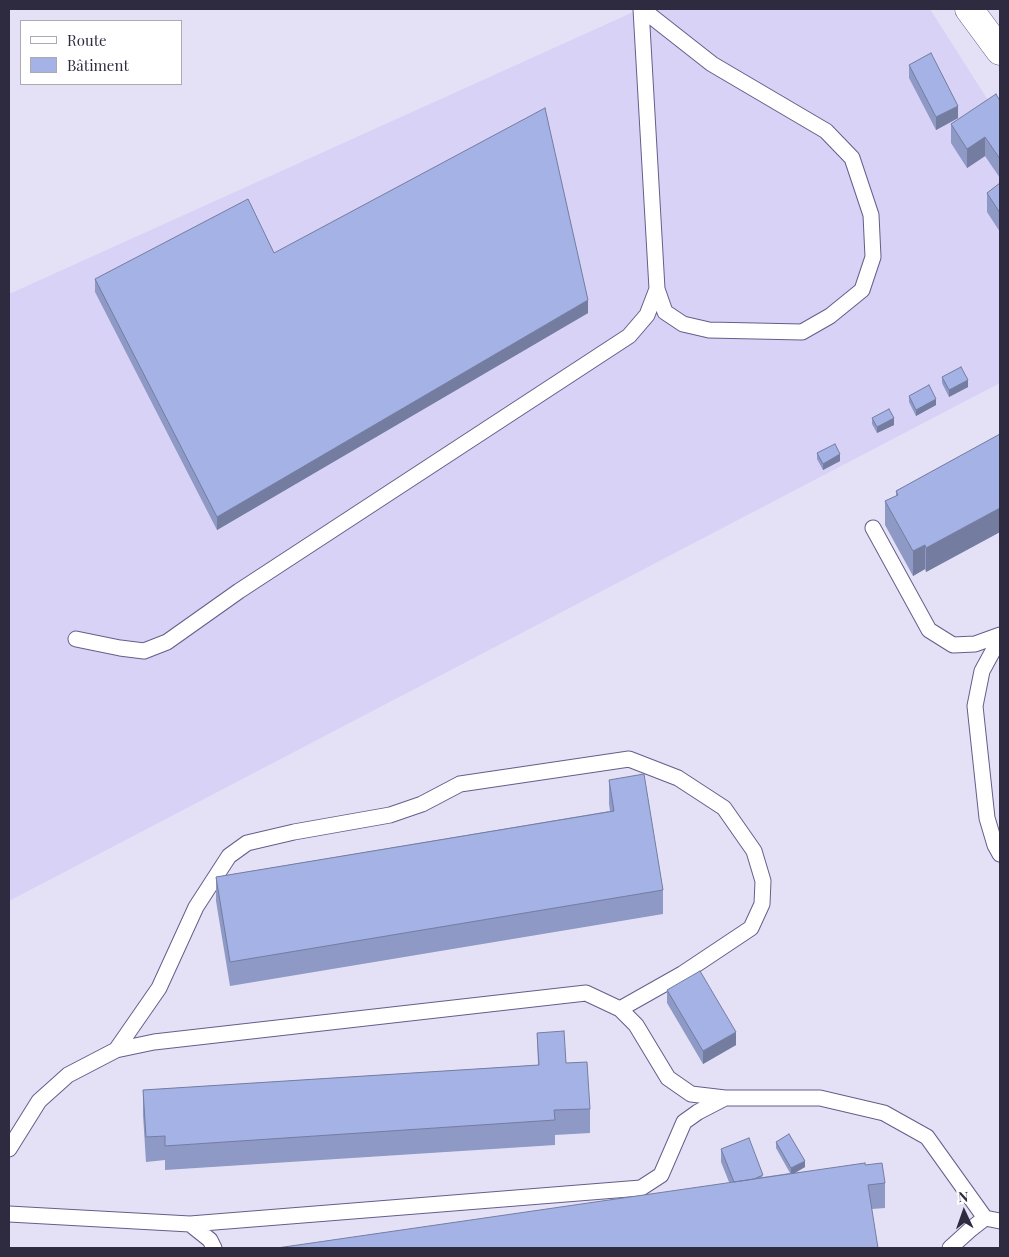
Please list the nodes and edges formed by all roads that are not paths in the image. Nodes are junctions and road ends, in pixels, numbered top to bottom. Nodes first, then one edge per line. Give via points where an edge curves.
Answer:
1 (642, 9) edge
2 (969, 9) edge
3 (1000, 51) edge
4 (657, 290) junction
5 (873, 528) dead end
6 (1000, 637) edge
7 (76, 639) dead end
8 (1000, 854) edge
9 (620, 1008) junction
10 (116, 1050) junction
11 (725, 1098) junction
12 (9, 1149) edge
13 (9, 1214) edge
14 (993, 1219) edge
15 (190, 1224) junction
16 (214, 1248) edge
17 (950, 1248) edge

1 - 4 lane
1 - 4 lane via 712,64 826,131 852,158 871,215 873,257 862,290 830,316 802,332 709,330 683,324 665,312
2 - 3 street
4 - 7 lane via 647,315 629,336 239,591 167,642 144,651
5 - 6 lane via 929,630 953,645 975,644
6 - 8 lane via 982,671 975,706 986,818
9 - 10 lane via 586,993 154,1042
9 - 10 lane via 682,974 751,928 762,904 763,889 754,851 724,808 678,778 629,759 460,784 422,804 390,815 247,843 229,856 201,900 159,988
9 - 11 lane via 636,1025 668,1078 692,1094
10 - 12 lane via 68,1075 39,1101
11 - 14 lane via 820,1098 884,1114 927,1137
11 - 15 lane via 684,1122 662,1175 641,1188
13 - 15 lane
14 - 17 lane via 971,1229
15 - 16 lane via 210,1240

